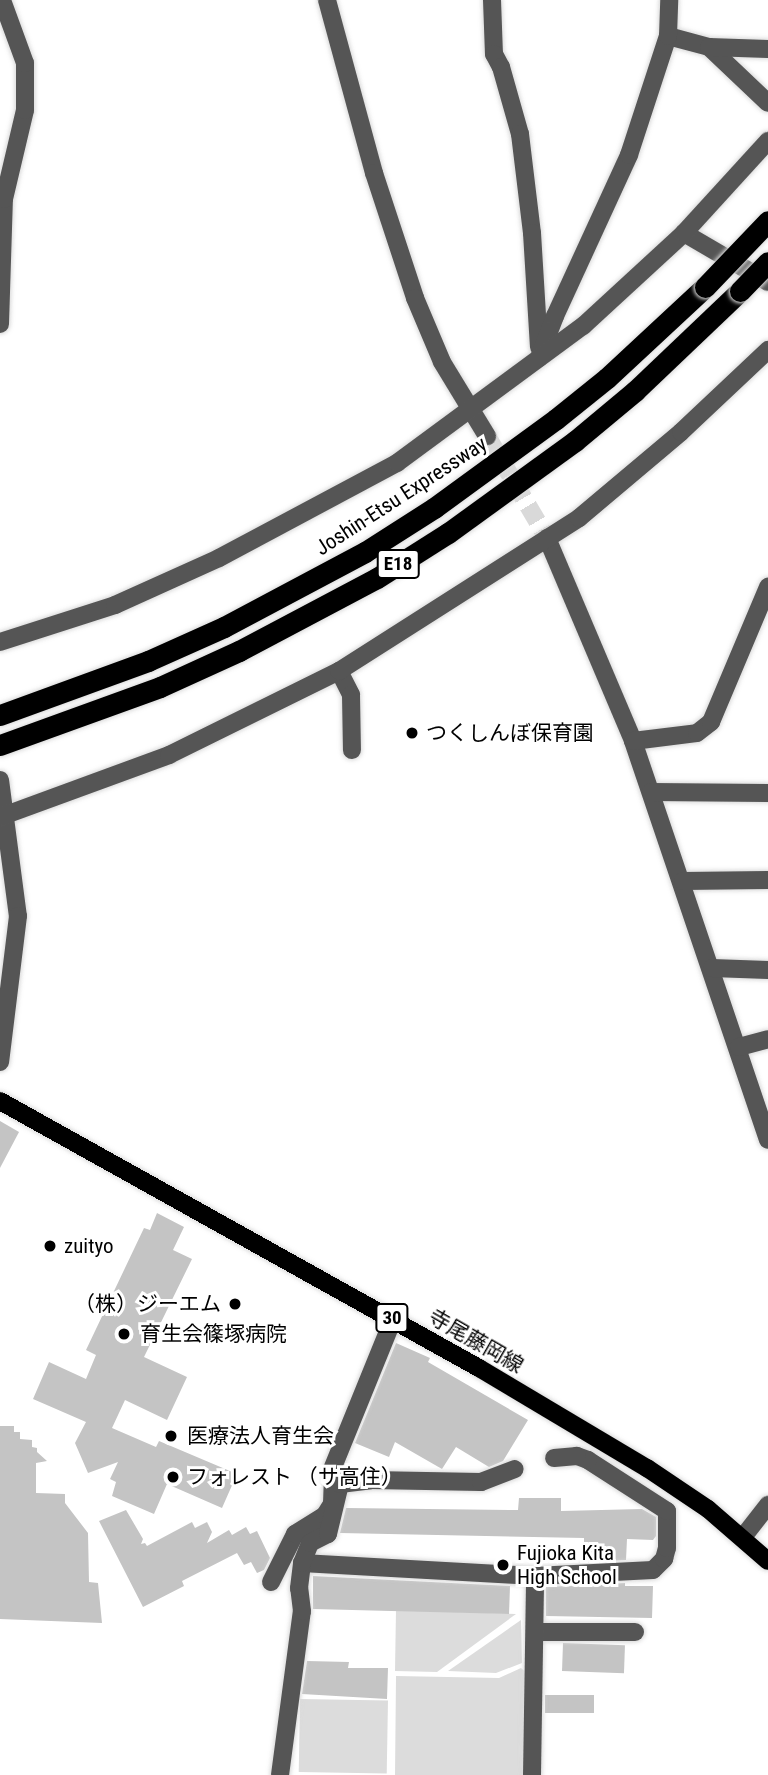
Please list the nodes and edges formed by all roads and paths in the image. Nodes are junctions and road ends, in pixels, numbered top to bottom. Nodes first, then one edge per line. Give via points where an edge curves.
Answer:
1 (2, 0) edge
2 (327, 0) edge
3 (492, 0) edge
4 (670, 0) edge
5 (668, 36) junction
6 (709, 47) junction
7 (768, 49) edge
8 (768, 103) edge
9 (768, 141) edge
10 (768, 221) edge
11 (684, 233) junction
12 (768, 262) edge
13 (768, 282) edge
14 (0, 324) edge
15 (768, 350) edge
16 (539, 358) junction
17 (471, 407) junction
18 (487, 436) tunnel mouth
19 (547, 538) junction
20 (768, 587) edge
21 (0, 642) edge
22 (339, 671) junction
23 (0, 715) edge
24 (633, 741) junction
25 (0, 745) edge
26 (352, 750) dead end
27 (0, 780) edge
28 (651, 792) junction
29 (768, 793) edge
30 (3, 816) edge
31 (768, 880) edge
32 (683, 881) junction
33 (712, 968) junction
34 (768, 970) edge
35 (768, 1039) edge
36 (739, 1046) junction
37 (0, 1062) edge
38 (0, 1101) edge
39 (768, 1140) edge
40 (393, 1319) junction
41 (554, 1458) dead end
42 (515, 1469) dead end
43 (768, 1506) edge
44 (743, 1537) junction
45 (768, 1561) edge
46 (302, 1563) junction
47 (535, 1576) junction
48 (271, 1582) dead end
49 (535, 1632) junction
50 (635, 1632) dead end
51 (280, 1775) edge
52 (532, 1775) edge

1 - 14 street via 24,63 25,110 4,199
2 - 17 street via 374,173 415,298 442,362
3 - 16 street via 494,54 520,134 532,233
4 - 5 street
5 - 6 street
5 - 16 street via 629,156
6 - 7 street
6 - 8 street
9 - 11 street
10 - 23 highway, Joshin-Etsu Expressway / E18, bridge via 607,378 444,501 365,552 224,627 148,661
11 - 13 street
11 - 16 street via 583,326
12 - 25 highway, E18, bridge via 635,391 575,441 459,526 377,578 239,652 160,687
15 - 19 street via 579,519
16 - 17 street
17 - 18 street
17 - 21 street via 397,463 219,558 115,605
19 - 22 street
19 - 24 street
20 - 24 street via 711,722 697,733
22 - 26 street via 351,695
22 - 30 street via 169,755
24 - 28 street
27 - 30 street
28 - 29 street
28 - 32 street
30 - 37 street via 18,916
31 - 32 street
32 - 33 street
33 - 34 street
33 - 36 street
35 - 36 street
36 - 39 street
38 - 40 main road, 寺尾藤岡線 / 30
40 - 44 main road, 寺尾藤岡線 / 30 via 647,1468
40 - 48 street via 333,1466 332,1504 325,1515 295,1534
41 - 47 street via 588,1460 667,1511 667,1548 664,1559 647,1573
42 - 46 street via 481,1482 371,1480 340,1484 328,1534 310,1543
43 - 44 street
44 - 45 main road, 寺尾藤岡線 / 30
46 - 47 street
46 - 51 street via 302,1611
47 - 49 street
49 - 50 street
49 - 52 street

